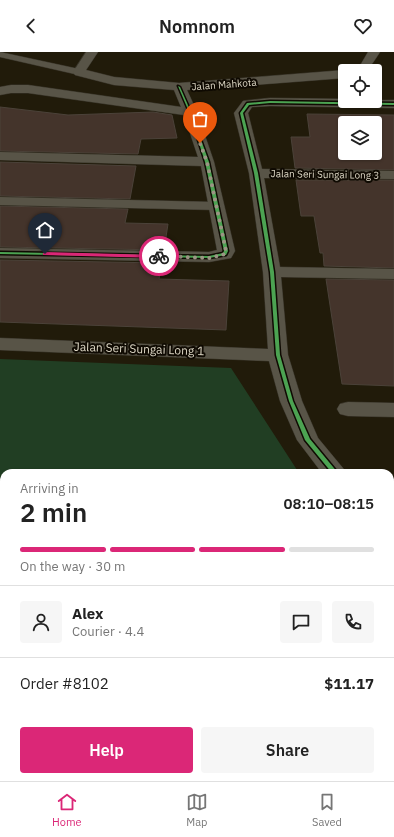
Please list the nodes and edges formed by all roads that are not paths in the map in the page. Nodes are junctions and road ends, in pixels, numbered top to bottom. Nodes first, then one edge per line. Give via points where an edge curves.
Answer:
1 (92, 52) edge
2 (374, 52) edge
3 (0, 54) edge
4 (366, 64) edge
5 (79, 72) junction
6 (338, 75) edge
7 (180, 87) junction
8 (0, 91) edge
9 (394, 104) edge
10 (190, 112) junction
11 (0, 156) edge
12 (207, 162) junction
13 (256, 173) junction
14 (394, 175) edge
15 (0, 201) edge
16 (215, 206) junction
17 (0, 253) edge
18 (272, 272) junction
19 (394, 274) edge
20 (0, 344) edge
21 (278, 355) junction
22 (348, 409) dead end
23 (394, 410) edge
24 (332, 469) edge

1 - 5 street
2 - 4 street
3 - 5 lane
5 - 7 street, Jalan Mahkota via 114,81
6 - 7 street, Jalan Mahkota
7 - 10 street
8 - 10 street via 28,89
9 - 13 street via 248,104 241,113
10 - 12 street
11 - 12 street
12 - 16 street
13 - 14 street, Jalan Seri Sungai Long 3
13 - 18 street
15 - 16 lane
16 - 17 street via 226,251 225,254 209,258
18 - 19 street
18 - 21 street
20 - 21 street, Jalan Seri Sungai Long 1
21 - 24 street via 291,401 308,440
22 - 23 street

